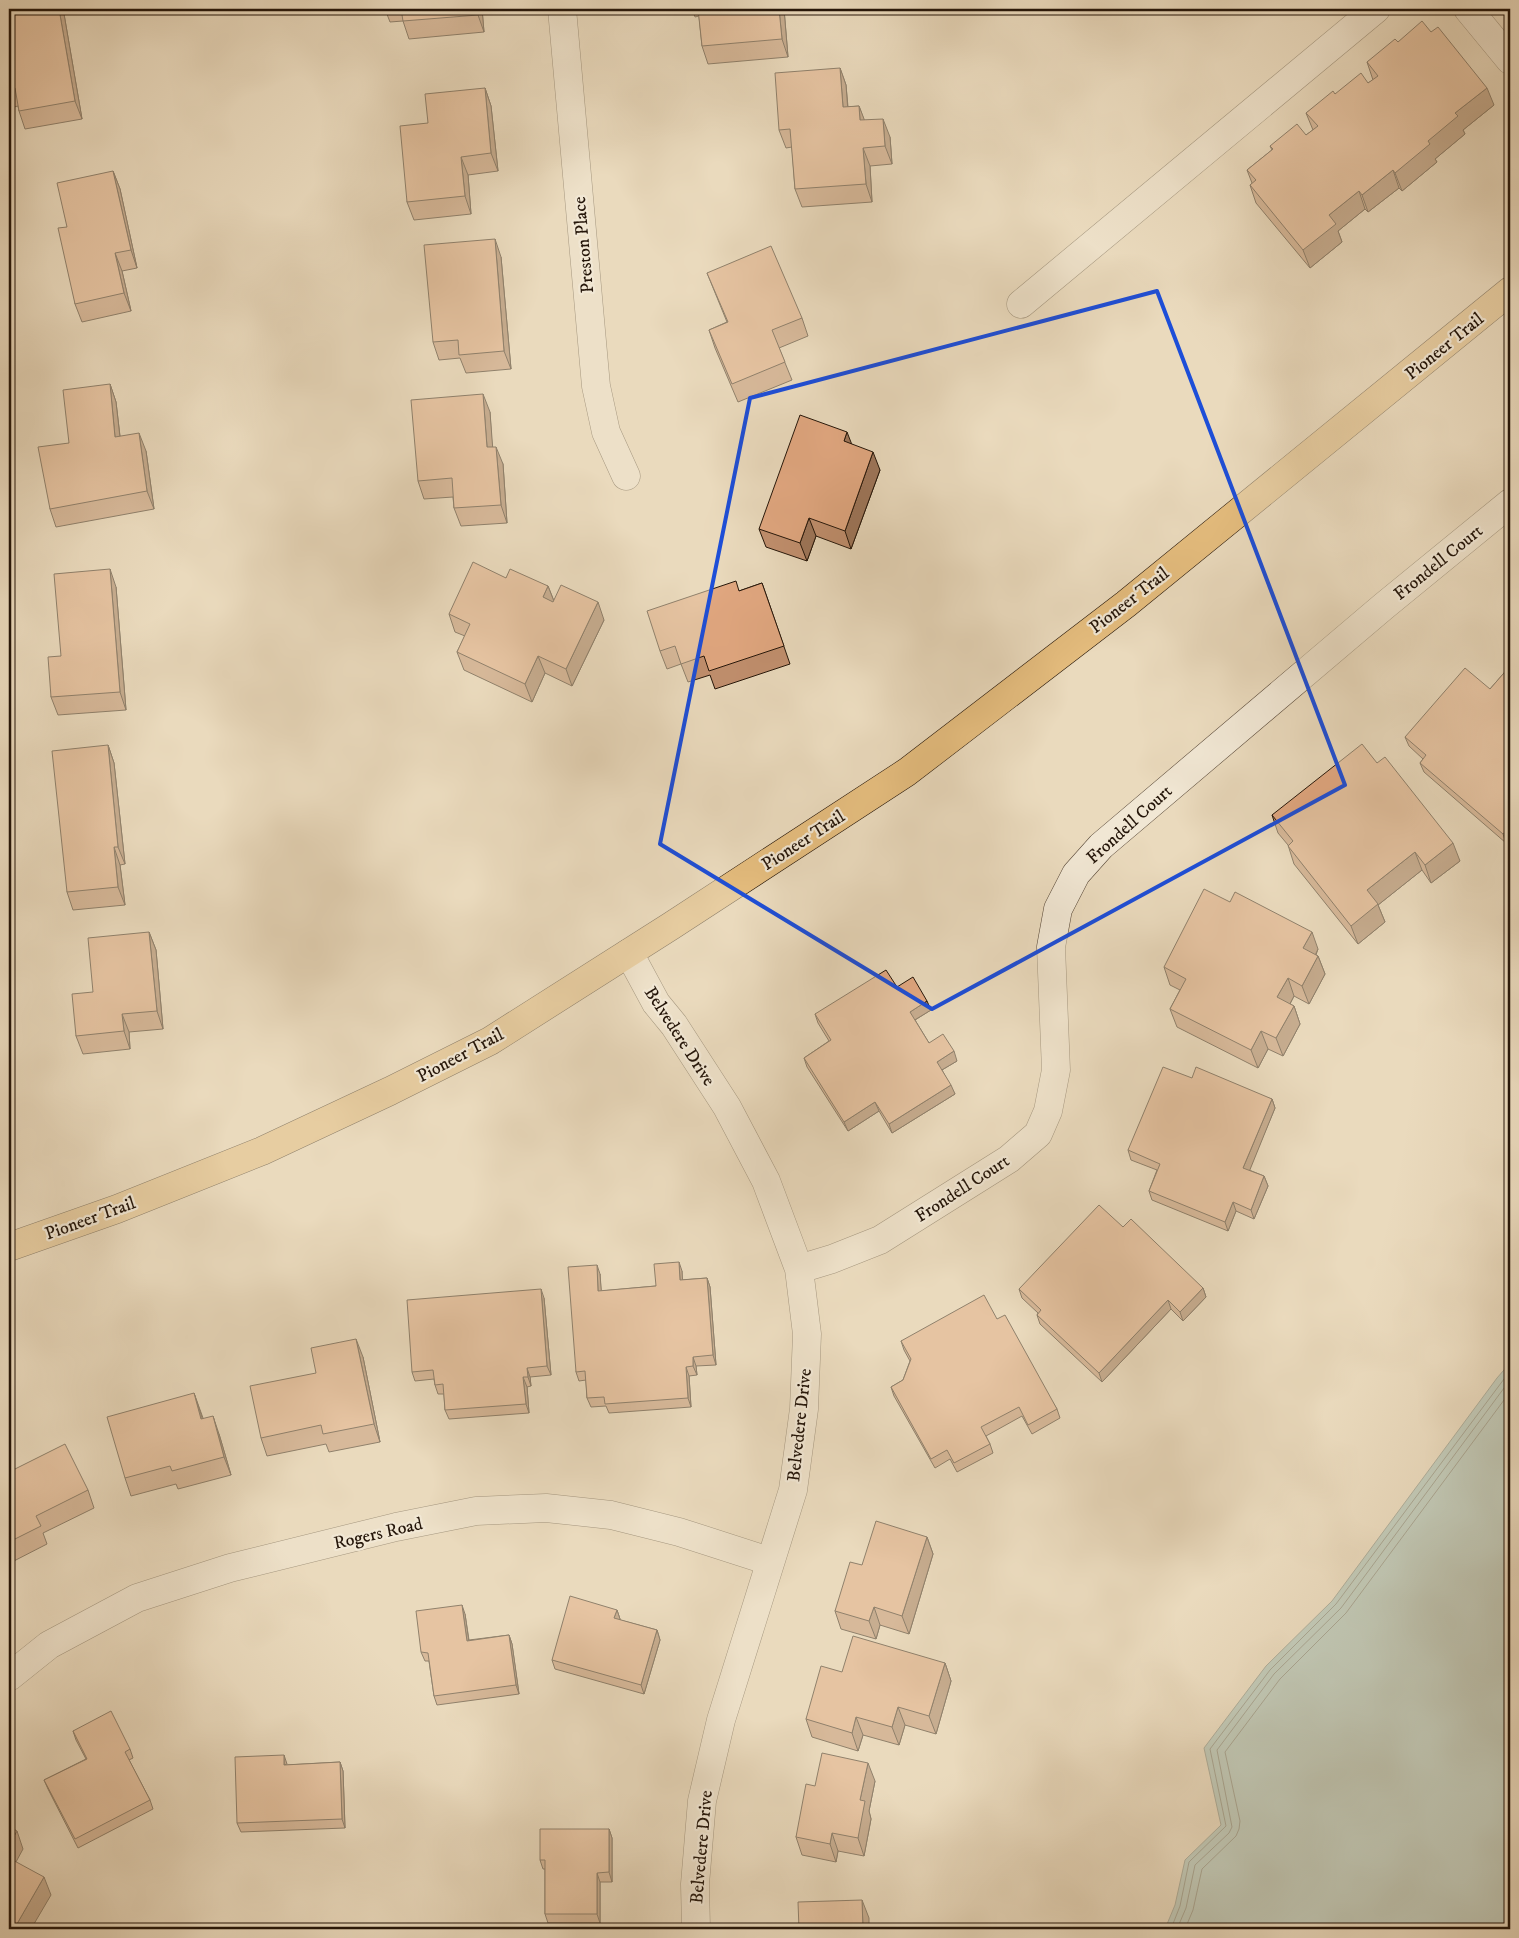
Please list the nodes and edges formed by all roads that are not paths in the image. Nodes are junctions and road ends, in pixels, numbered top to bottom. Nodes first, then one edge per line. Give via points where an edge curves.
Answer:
1 (562, 9) edge
2 (1376, 9) edge
3 (1468, 9) edge
4 (1510, 60) edge
5 (1510, 292) edge
6 (1021, 304) dead end
7 (626, 476) dead end
8 (1510, 503) edge
9 (629, 953) junction
10 (9, 1247) edge
11 (798, 1269) junction
12 (769, 1561) junction
13 (9, 1677) edge
14 (696, 1929) edge

1 - 7 street, Preston Place via 596,386 606,432
2 - 6 street
3 - 4 street
5 - 9 main road, Pioneer Trail via 1128,602 907,772
8 - 11 street, Frondell Court via 1101,846 1076,874 1058,909 1051,947 1056,1070 1048,1111 1038,1134 1009,1159 880,1240
9 - 10 main road, Pioneer Trail via 490,1041 390,1092 245,1158 117,1209
9 - 11 street, Belvedere Drive via 656,1003 727,1107 766,1182
11 - 12 street, Belvedere Drive via 807,1334 804,1409 793,1490
12 - 13 street, Rogers Road via 679,1532 611,1515 546,1508 476,1511 230,1568 137,1598 50,1645
12 - 14 street, Belvedere Drive via 721,1720 702,1801 695,1884

